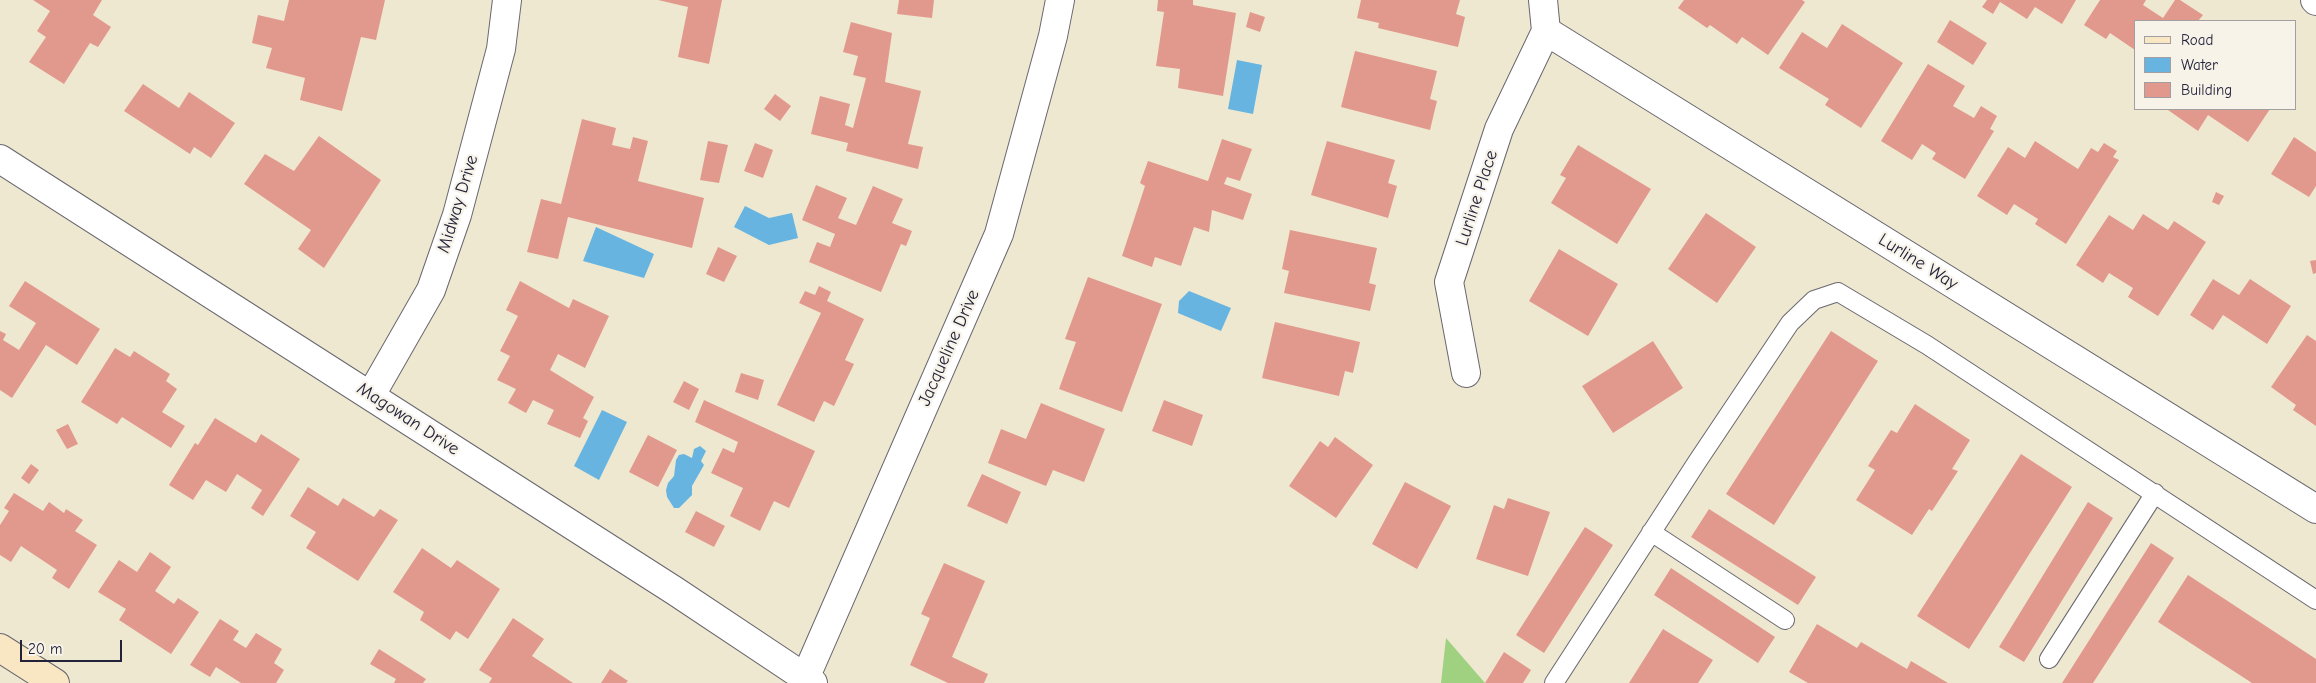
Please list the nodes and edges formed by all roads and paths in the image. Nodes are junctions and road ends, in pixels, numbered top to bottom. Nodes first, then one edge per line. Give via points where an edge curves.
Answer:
1 (507, 0) edge
2 (1060, 0) edge
3 (1543, 0) edge
4 (1546, 32) junction
5 (0, 159) edge
6 (1466, 373) dead end
7 (372, 396) junction
8 (2155, 493) junction
9 (2316, 509) edge
10 (1651, 532) junction
11 (2316, 600) edge
12 (1786, 620) dead end
13 (2, 654) edge
14 (2049, 659) dead end
15 (807, 681) edge
16 (55, 683) edge
17 (1554, 683) edge

1 - 7 street, Midway Drive via 501,49 457,215 431,290
2 - 15 street, Jacqueline Drive via 999,234
3 - 4 street
4 - 6 street, Lurline Place via 1499,129 1449,282
4 - 9 street, Lurline Way
5 - 7 street, Magowan Drive
7 - 15 street, Magowan Drive via 675,590
8 - 10 lane via 1927,345 1838,292 1814,300 1790,323
8 - 11 lane
8 - 14 lane
10 - 12 lane
10 - 17 lane
13 - 16 street

